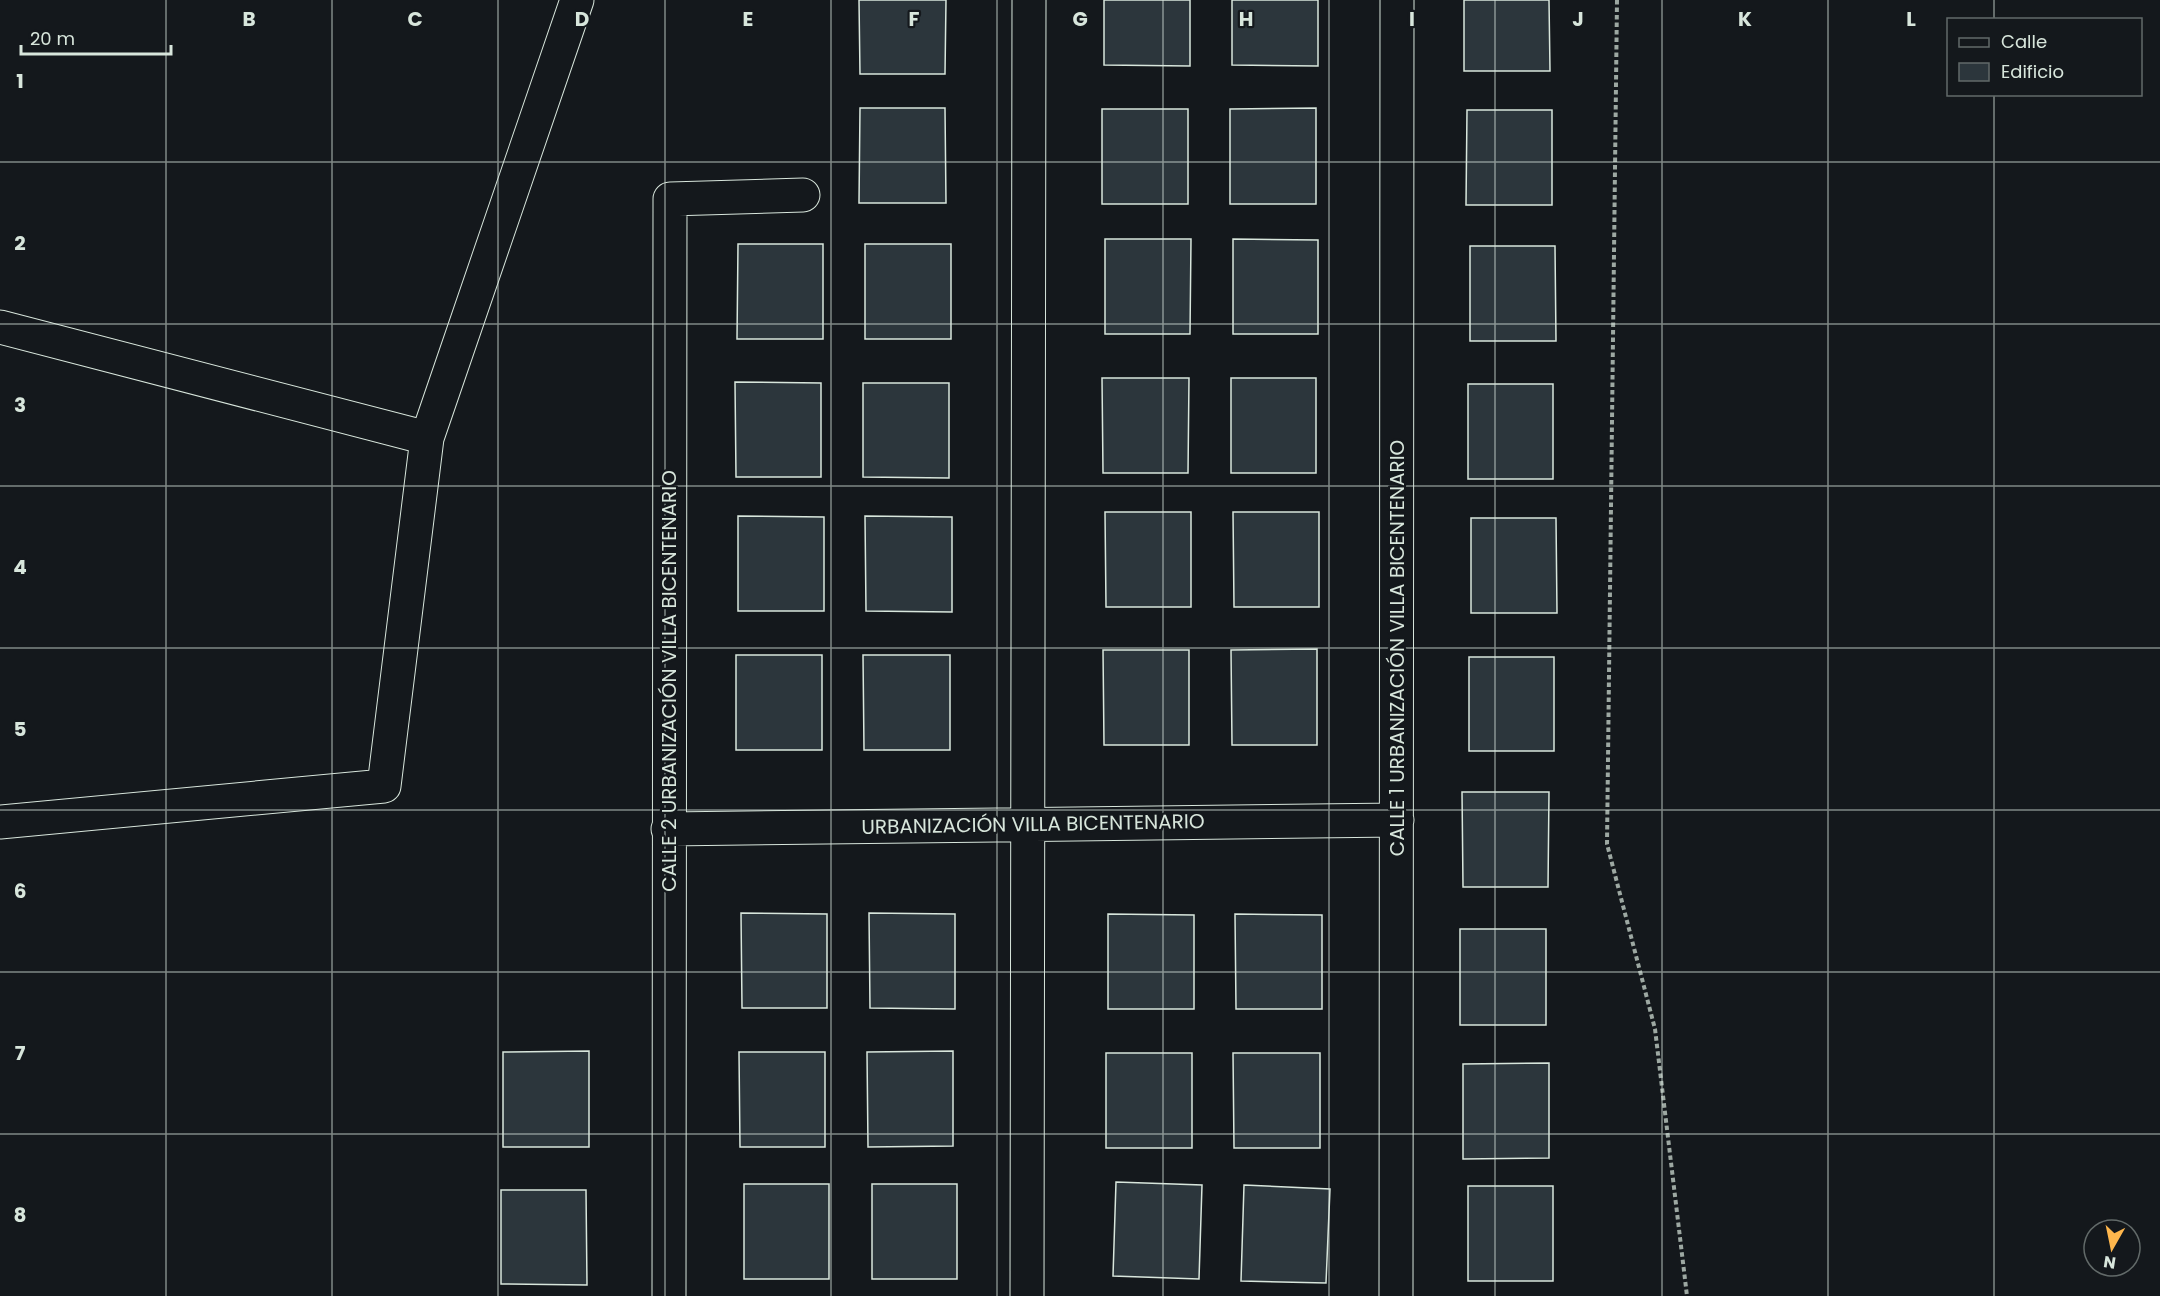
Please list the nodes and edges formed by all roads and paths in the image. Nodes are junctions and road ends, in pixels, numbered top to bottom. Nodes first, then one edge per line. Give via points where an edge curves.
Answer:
1 (577, 0) edge
2 (1029, 0) edge
3 (1397, 0) edge
4 (1617, 0) edge
5 (803, 195) dead end
6 (0, 327) edge
7 (427, 438) junction
8 (1397, 820) junction
9 (0, 822) edge
10 (1027, 824) junction
11 (668, 829) junction
12 (669, 1296) edge
13 (1027, 1296) edge
14 (1396, 1296) edge
15 (1687, 1296) edge

1 - 7 street
2 - 10 street
3 - 8 street, CALLE 1 URBANIZACIÓN VILLA BICENTENARIO
4 - 15 path via 1607,844 1655,1029
5 - 11 street, CALLE 2 URBANIZACIÓN VILLA BICENTENARIO via 670,199
6 - 7 street
7 - 9 street via 384,786
8 - 10 street, URBANIZACIÓN VILLA BICENTENARIO
8 - 14 street, CALLE 1 URBANIZACIÓN VILLA BICENTENARIO
10 - 11 street, URBANIZACIÓN VILLA BICENTENARIO
10 - 13 street
11 - 12 street, CALLE 2 URBANIZACIÓN VILLA BICENTENARIO

